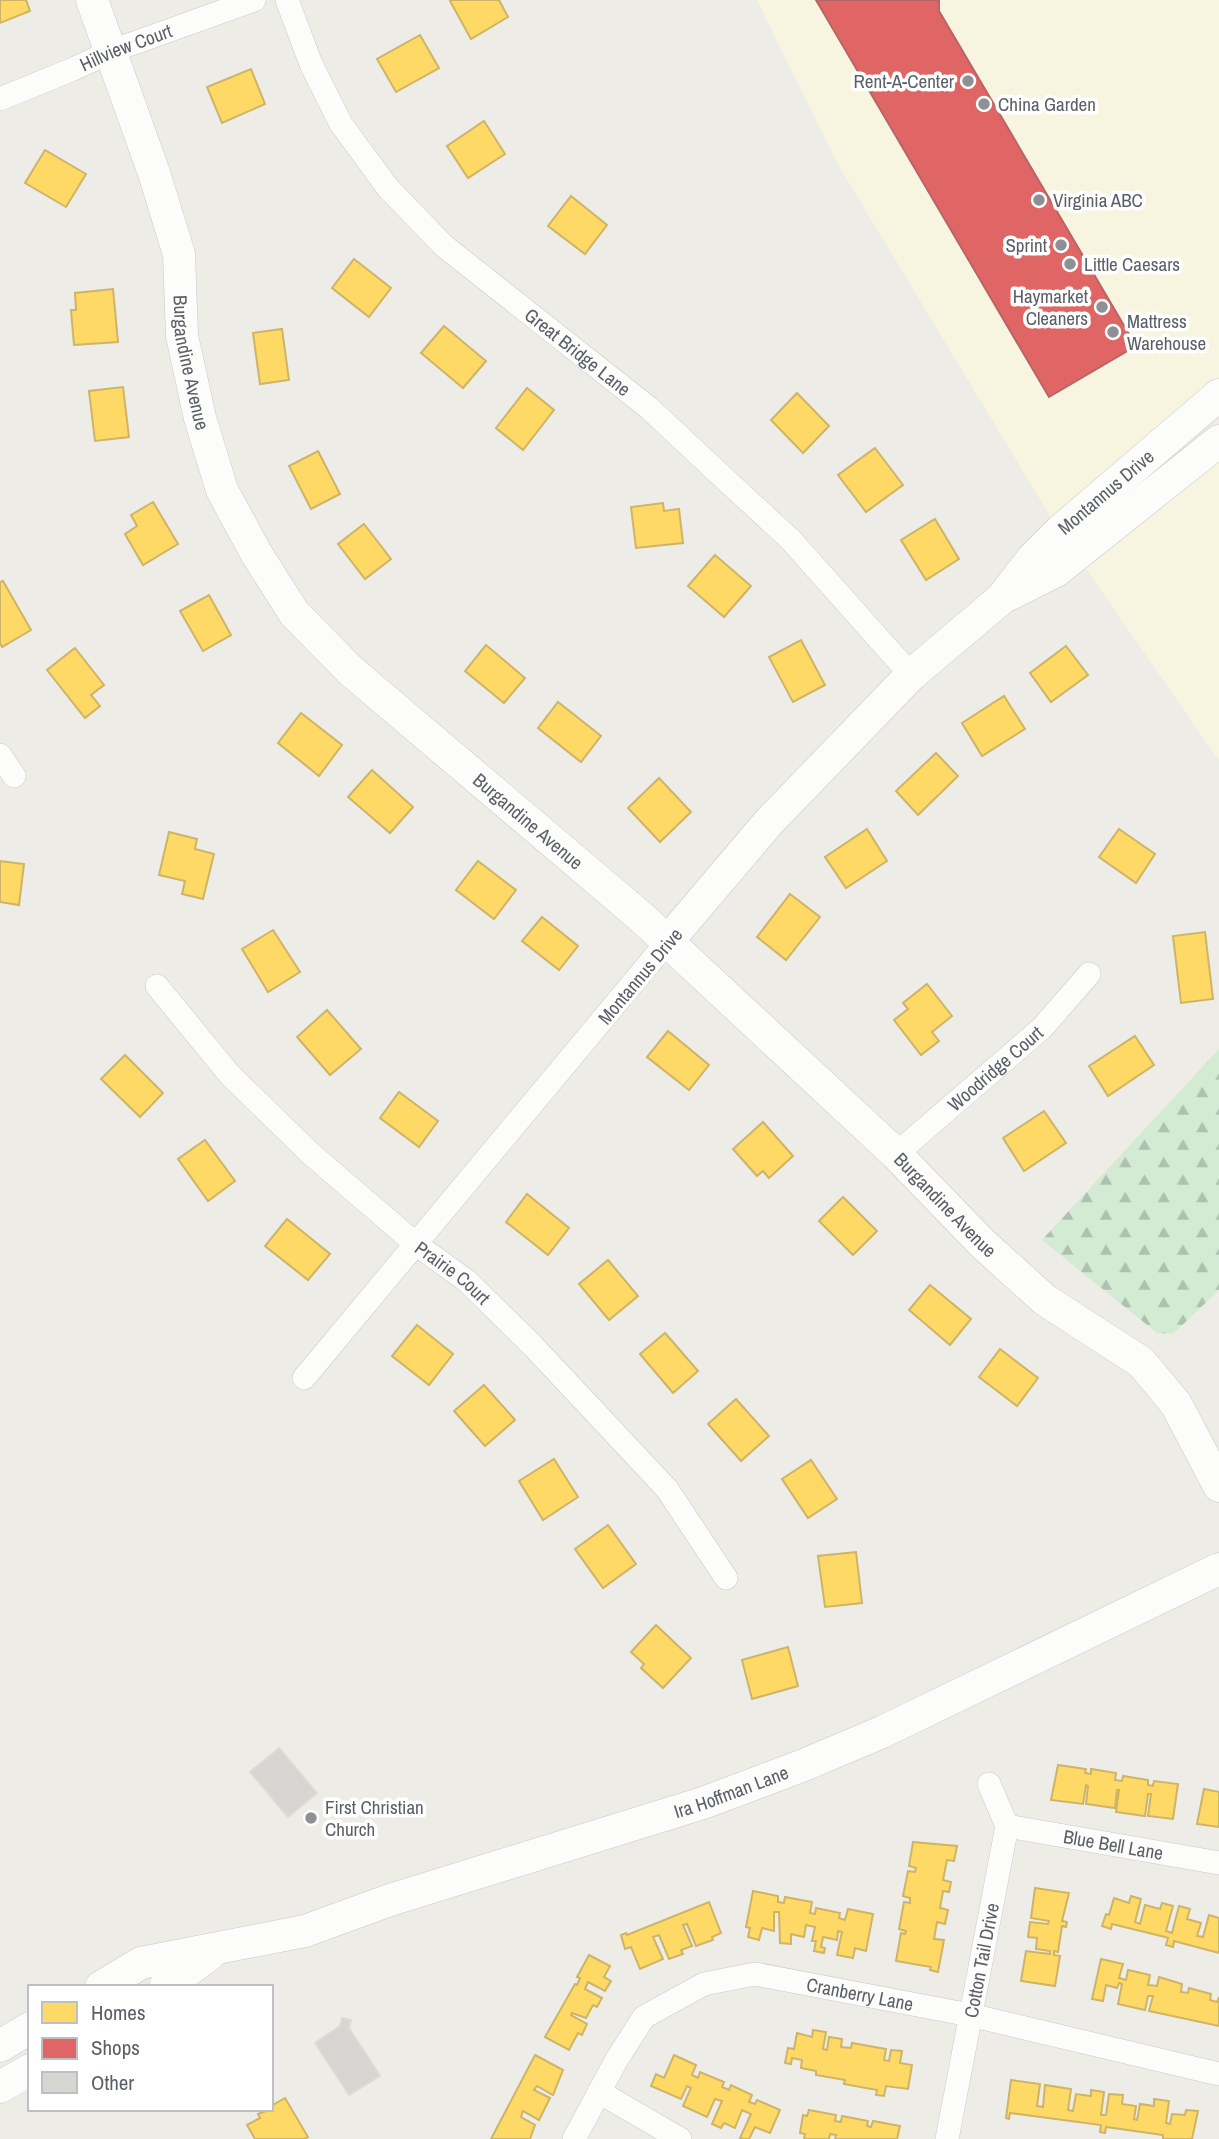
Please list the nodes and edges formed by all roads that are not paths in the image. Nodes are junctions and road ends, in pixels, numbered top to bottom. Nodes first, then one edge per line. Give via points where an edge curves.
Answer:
1 (92, 0) edge
2 (254, 0) edge
3 (287, 0) edge
4 (112, 51) junction
5 (0, 99) edge
6 (1219, 395) edge
7 (1219, 441) edge
8 (1001, 599) junction
9 (911, 675) junction
10 (0, 755) edge
11 (14, 776) dead end
12 (667, 942) junction
13 (1088, 974) dead end
14 (157, 986) dead end
15 (896, 1154) junction
16 (417, 1245) junction
17 (304, 1378) dead end
18 (1219, 1486) edge
19 (1219, 1569) edge
20 (726, 1578) dead end
21 (989, 1784) dead end
22 (1007, 1826) junction
23 (1219, 1863) edge
24 (218, 1948) junction
25 (104, 1985) edge
26 (168, 1985) edge
27 (970, 2015) junction
28 (28, 2029) edge
29 (0, 2046) edge
30 (28, 2071) edge
31 (1219, 2074) edge
32 (0, 2087) edge
33 (599, 2092) junction
34 (574, 2139) edge
35 (680, 2139) edge
36 (947, 2139) edge

1 - 4 street, Burgandine Avenue
2 - 4 street, Hillview Court
3 - 9 street, Great Bridge Lane via 311,64 341,124 388,188 444,246 649,408 791,540
4 - 5 street, Hillview Court
4 - 12 street, Burgandine Avenue via 178,254 182,336 200,418 222,490 256,553 294,613 351,671
6 - 8 street, Montannus Drive via 1061,530
7 - 8 street, Montannus Drive via 1056,571
8 - 9 street, Montannus Drive
9 - 12 street, Montannus Drive via 768,823
10 - 11 street
12 - 15 street, Burgandine Avenue
12 - 16 street, Montannus Drive
13 - 15 street, Woodridge Court via 1042,1028
14 - 16 street, Prairie Court via 239,1084 311,1154
15 - 18 street, Burgandine Avenue via 1045,1300 1141,1363 1176,1404
16 - 17 street, Montannus Drive
16 - 20 street, Prairie Court via 467,1281 667,1489
19 - 24 street, Ira Hoffman Lane via 804,1766 704,1803 390,1900 305,1931
21 - 22 street
22 - 23 street, Blue Bell Lane
22 - 27 street, Cotton Tail Drive
24 - 25 street, Ira Hoffman Lane via 141,1964
24 - 26 street, Ira Hoffman Lane
27 - 31 street, Cranberry Lane
27 - 33 street, Cranberry Lane via 755,1975 704,1984 644,2017
27 - 36 street, Cotton Tail Drive
28 - 29 street
30 - 32 street
33 - 34 street, Cranberry Lane
33 - 35 street

